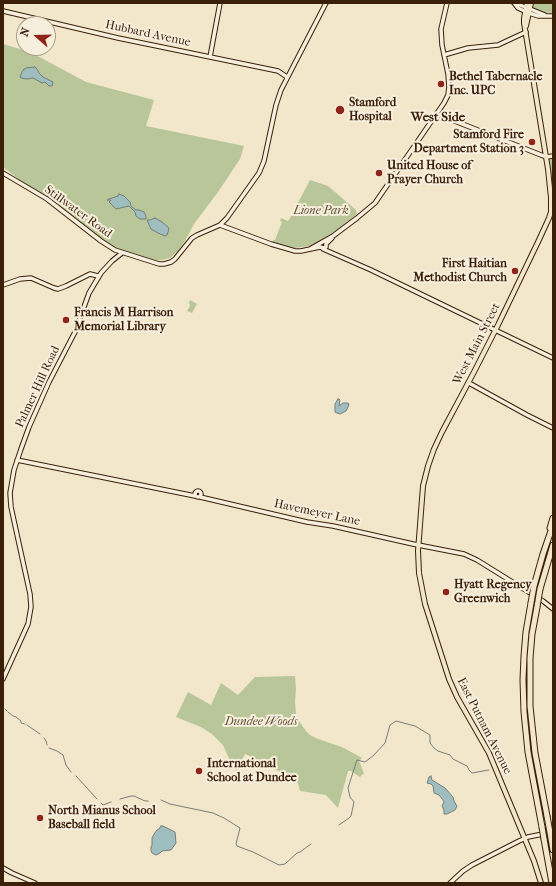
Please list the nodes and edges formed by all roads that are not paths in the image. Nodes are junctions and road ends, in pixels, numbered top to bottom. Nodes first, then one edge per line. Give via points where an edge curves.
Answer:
1 (220, 3) edge
2 (326, 3) edge
3 (447, 3) edge
4 (514, 3) edge
5 (531, 3) edge
6 (527, 9) edge
7 (3, 11) edge
8 (553, 16) edge
9 (526, 30) junction
10 (444, 55) junction
11 (210, 57) junction
12 (288, 77) junction
13 (437, 114) junction
14 (553, 156) edge
15 (546, 157) junction
16 (3, 173) edge
17 (220, 225) junction
18 (323, 245) junction
19 (122, 253) junction
20 (98, 276) junction
21 (3, 285) edge
22 (496, 330) junction
23 (553, 358) edge
24 (469, 383) junction
25 (553, 428) edge
26 (17, 460) junction
27 (553, 518) edge
28 (553, 526) edge
29 (420, 527) joint
30 (553, 545) edge
31 (419, 546) junction
32 (543, 554) junction
33 (553, 609) edge
34 (3, 679) edge
35 (553, 832) edge
36 (524, 838) junction
37 (552, 838) edge
38 (553, 850) edge
39 (3, 868) edge
40 (35, 883) edge
41 (450, 883) edge
42 (541, 883) edge
43 (551, 883) edge

1 - 11 street
2 - 12 street
3 - 10 street via 441,29
4 - 6 street via 518,8
5 - 6 main road, West Main Street
6 - 8 street via 538,16
6 - 9 main road, West Main Street
7 - 11 street, Hubbard Avenue
9 - 10 street via 498,45 468,48
9 - 15 main road, West Main Street
10 - 13 street via 449,87 446,99
11 - 12 street, Hubbard Avenue via 278,72
12 - 17 street via 276,105 266,157 261,169
13 - 15 street
13 - 18 street via 375,203
14 - 15 street
15 - 22 main road, West Main Street via 551,212
16 - 19 street, Stillwater Road via 56,206 110,248
17 - 18 street via 292,250 301,251
17 - 19 street, Stillwater Road via 192,238 175,259 168,263 159,264
18 - 22 street via 330,251
19 - 20 street, Palmer Hill Road
20 - 21 street via 90,274 58,288 31,278
20 - 26 street, Palmer Hill Road via 75,332 32,420
22 - 23 street
22 - 24 main road, West Main Street
24 - 25 street
24 - 29 main road, West Main Street via 442,432 428,466 422,490
26 - 31 street, Havemeyer Lane via 195,494 197,497 200,495 212,500
26 - 34 street, Palmer Hill Road via 10,498 31,607 28,624
27 - 32 highway
28 - 32 highway
29 - 31 main road, East Putnam Avenue
30 - 37 highway, bridge via 536,607 530,682 531,722
31 - 33 street, Havemeyer Lane via 470,556
31 - 36 main road, East Putnam Avenue via 419,574 425,604 449,679 489,753
32 - 43 highway, bridge via 534,586 525,640 523,680 529,758
35 - 36 street
36 - 41 street via 472,865
36 - 42 main road, East Putnam Avenue
37 - 38 highway
39 - 40 street

